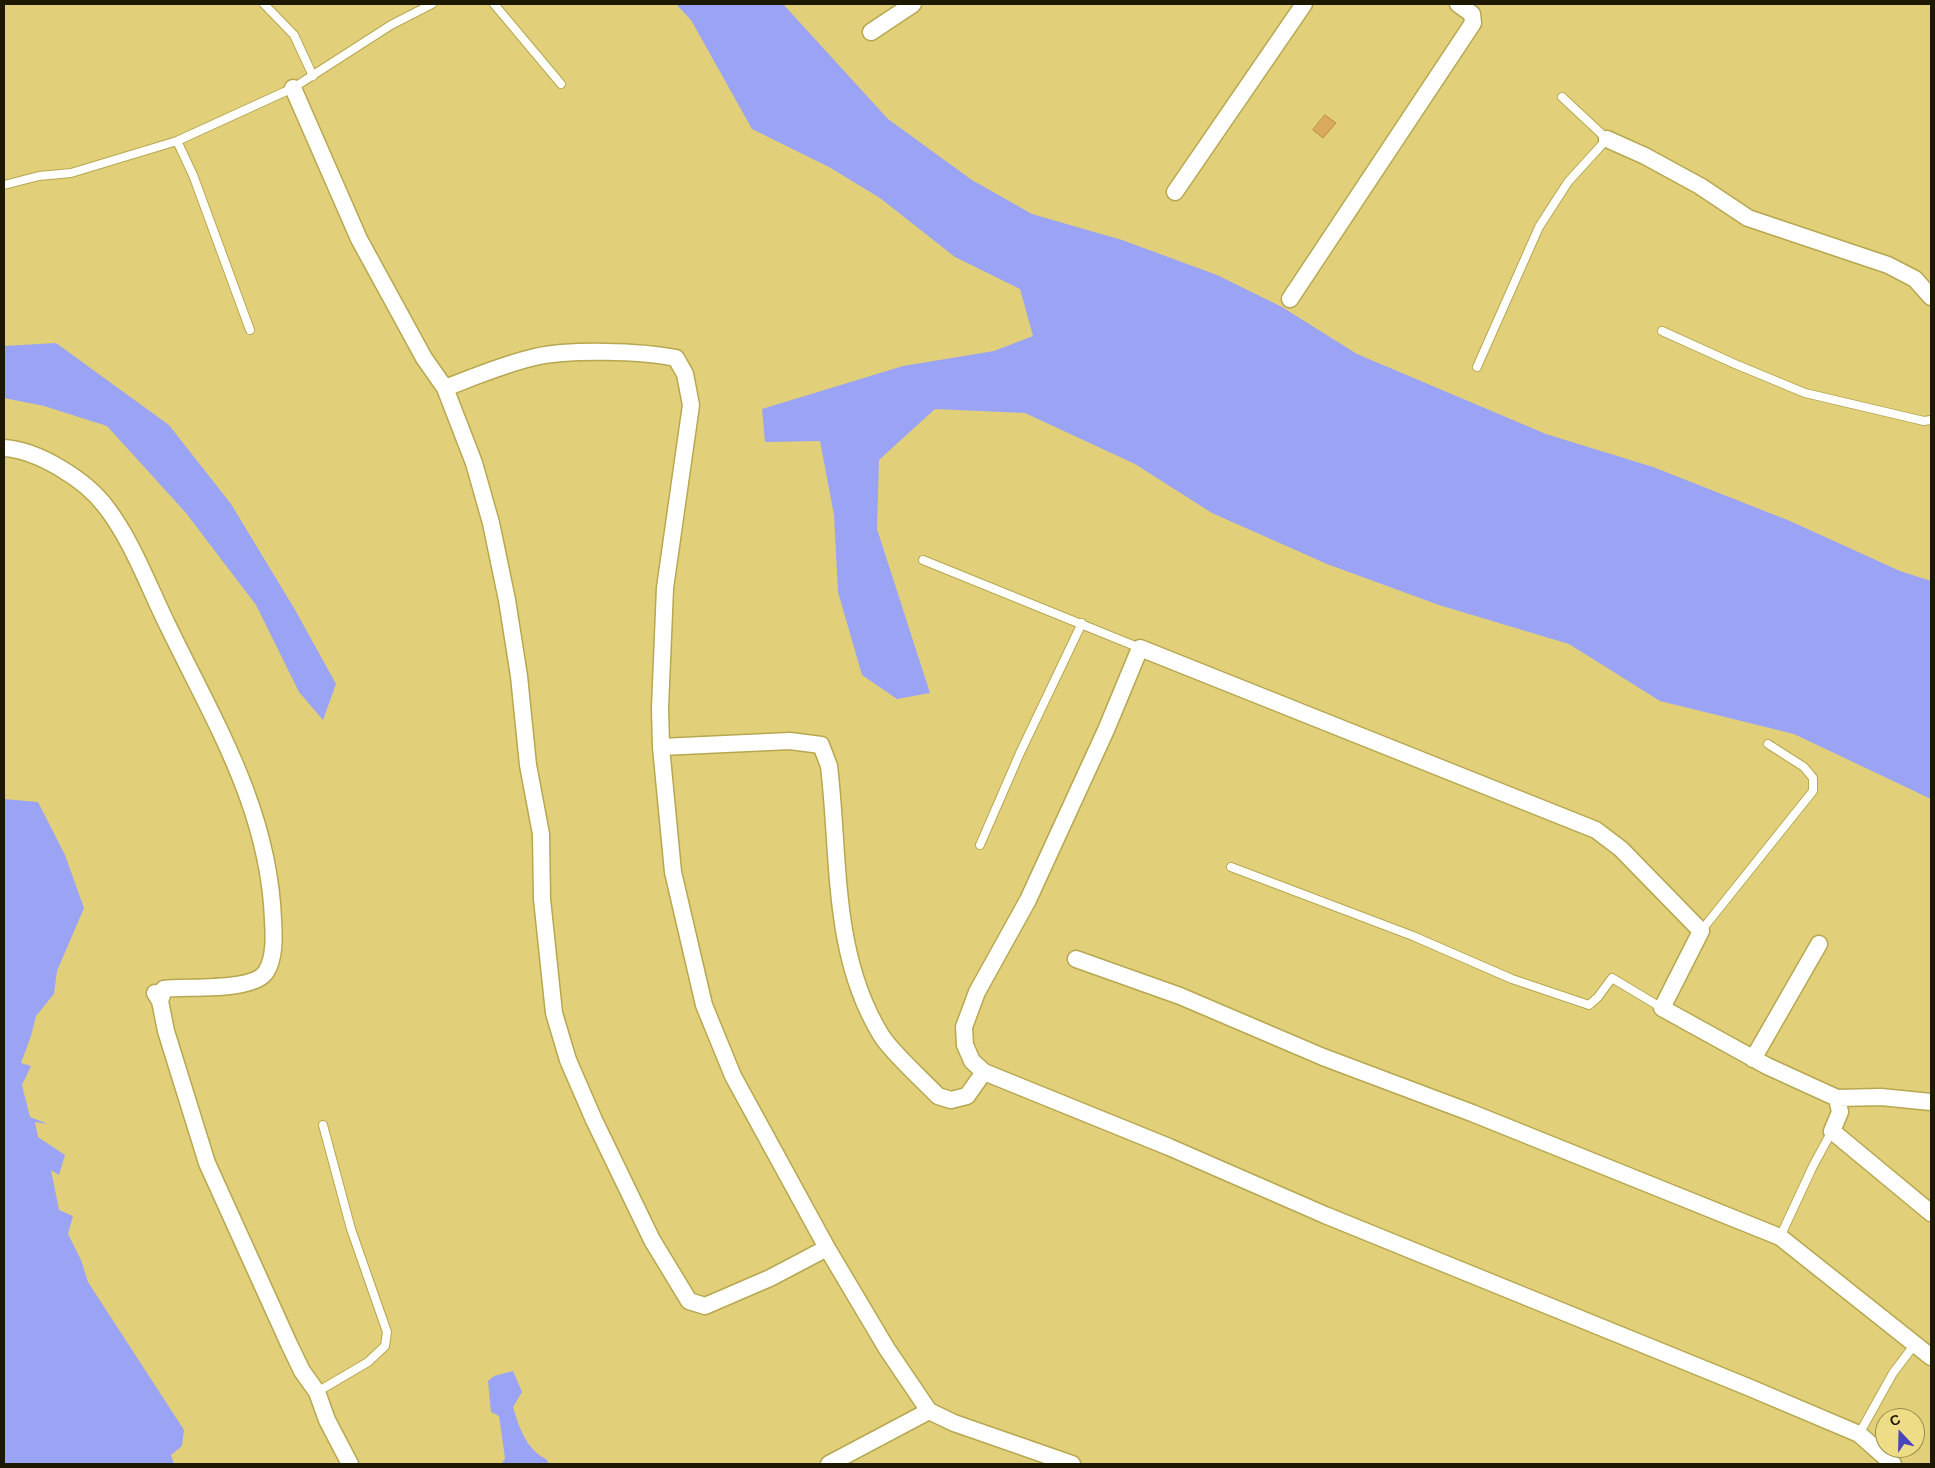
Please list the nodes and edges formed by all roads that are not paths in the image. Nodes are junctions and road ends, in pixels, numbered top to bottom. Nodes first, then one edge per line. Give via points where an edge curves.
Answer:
1 (264, 4) edge
2 (432, 4) edge
3 (494, 4) edge
4 (913, 4) edge
5 (1304, 4) edge
6 (1458, 4) edge
7 (871, 32) dead end
8 (313, 76) junction
9 (561, 84) dead end
10 (293, 88) junction
11 (1562, 96) dead end
12 (1606, 139) junction
13 (177, 141) junction
14 (4, 185) edge
15 (1175, 192) dead end
16 (1931, 296) edge
17 (1290, 299) dead end
18 (250, 330) dead end
19 (1662, 330) dead end
20 (1477, 367) dead end
21 (445, 388) junction
22 (1931, 420) edge
23 (4, 448) edge
24 (923, 560) dead end
25 (1082, 624) junction
26 (1140, 648) junction
27 (1768, 744) dead end
28 (661, 747) junction
29 (980, 845) dead end
30 (1231, 867) dead end
31 (1701, 931) junction
32 (1819, 944) dead end
33 (1076, 959) dead end
34 (1662, 1008) junction
35 (1753, 1059) junction
36 (984, 1072) junction
37 (1837, 1098) junction
38 (1931, 1102) edge
39 (323, 1125) dead end
40 (1832, 1131) junction
41 (1931, 1213) edge
42 (1780, 1237) junction
43 (828, 1248) junction
44 (1915, 1344) junction
45 (1931, 1357) edge
46 (316, 1392) junction
47 (929, 1411) junction
48 (1859, 1434) junction
49 (350, 1464) edge
50 (829, 1464) edge
51 (1072, 1464) edge
52 (1893, 1464) edge

1 - 8 lane via 294,35
2 - 8 lane via 391,25
3 - 9 lane
4 - 7 street
5 - 15 street
6 - 17 street via 1472,14 1473,24
8 - 10 lane
10 - 13 lane
10 - 21 street via 359,239 424,358
11 - 12 lane
12 - 16 street via 1700,186 1748,218 1888,265 1915,279
12 - 20 lane via 1568,182 1540,227
13 - 14 lane via 71,173 39,176
13 - 18 lane via 193,175
19 - 22 lane via 1805,393
21 - 28 street via 495,368 536,357 586,353 654,354 676,358 685,374 691,405 665,588
21 - 43 street via 474,463 491,522 507,600 528,764 541,834 542,899 554,1013 568,1060 594,1120 652,1240 689,1302 705,1306
23 - 46 street via 48,462 84,483 106,507 221,728 247,792 262,838 272,904 274,936 266,972 259,979 242,984 164,990 157,996 207,1164 289,1344
24 - 25 lane
25 - 26 lane
25 - 29 lane
26 - 31 street via 1596,830 1621,849
26 - 36 street via 1028,900 977,992 964,1027 965,1045 972,1061
27 - 31 lane via 1804,767 1813,778 1813,791
28 - 36 street via 790,741 821,745 829,766 842,927 852,974 882,1036 938,1096 951,1100 967,1096
28 - 43 street via 673,872 704,1005 733,1076
30 - 34 lane via 1413,936 1512,979 1589,1005 1612,978
31 - 34 street
32 - 35 street
33 - 42 street via 1180,996 1323,1057 1472,1113
34 - 35 street
35 - 37 street
36 - 48 street via 1169,1147 1325,1216
37 - 38 street via 1880,1097
37 - 40 street via 1840,1112
39 - 46 lane via 351,1229 387,1332 385,1346 368,1362
40 - 41 street
40 - 42 lane
42 - 44 street
43 - 47 street via 886,1349
44 - 45 street
44 - 48 lane via 1893,1374
46 - 49 street
47 - 50 street
47 - 51 street via 954,1423
48 - 52 street

